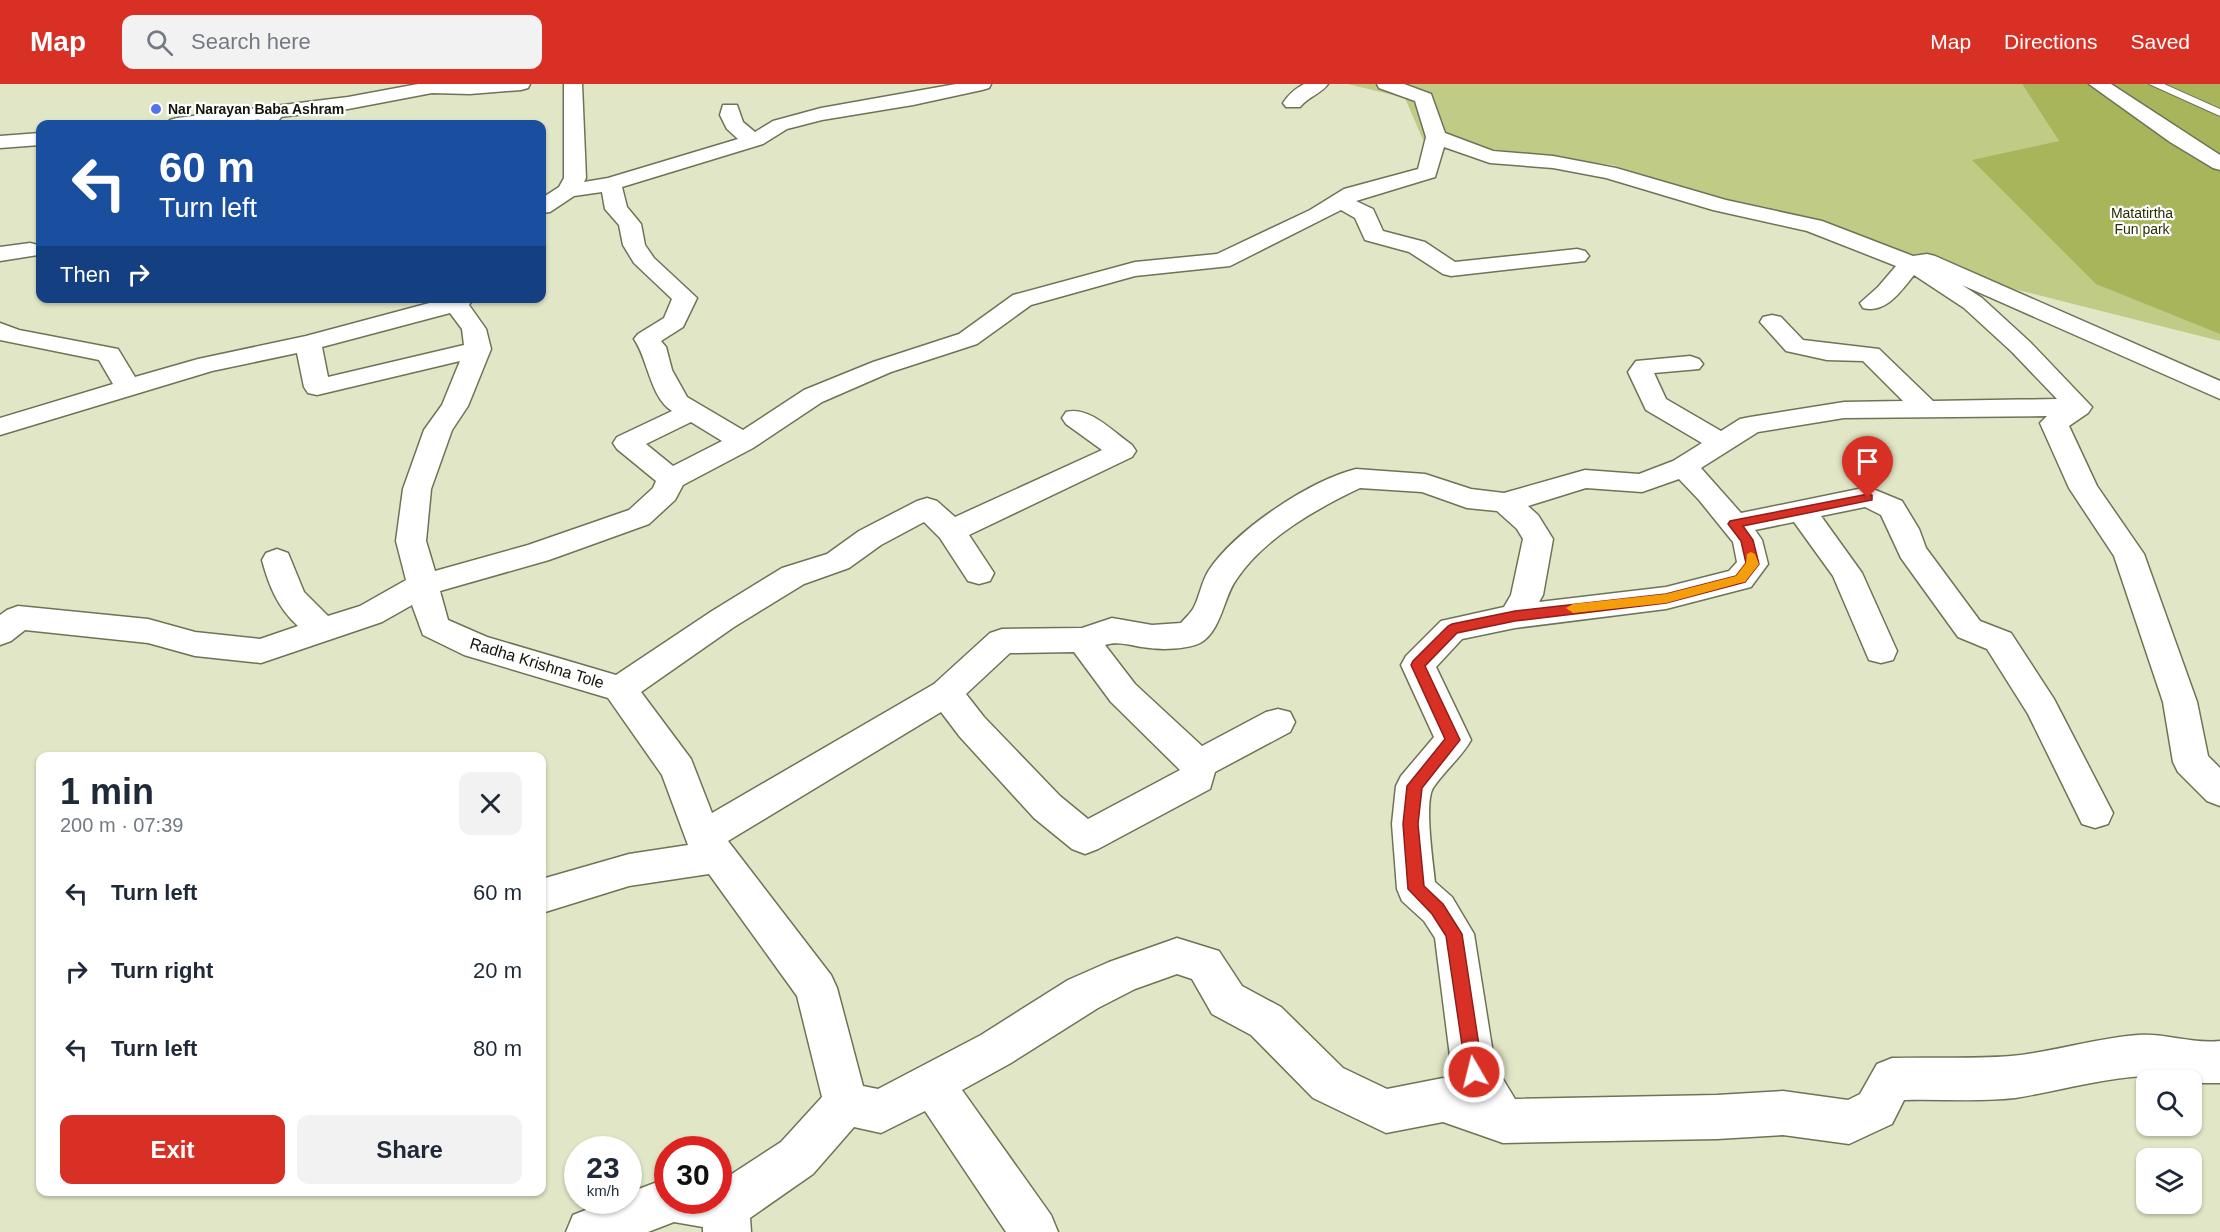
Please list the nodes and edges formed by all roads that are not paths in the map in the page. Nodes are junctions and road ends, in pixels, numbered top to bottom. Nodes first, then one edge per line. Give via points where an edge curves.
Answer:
1 (521, 84) edge
2 (573, 84) edge
3 (982, 84) edge
4 (1319, 84) edge
5 (1386, 84) edge
6 (2098, 84) edge
7 (2155, 84) edge
8 (1423, 91) edge
9 (1293, 104) dead end
10 (730, 110) dead end
11 (2220, 113) edge
12 (270, 119) edge
13 (251, 120) edge
14 (1436, 137) junction
15 (36, 139) edge
16 (756, 140) junction
17 (2, 143) edge
18 (2220, 164) edge
19 (611, 184) junction
20 (568, 191) junction
21 (1340, 201) junction
22 (546, 205) edge
23 (30, 250) dead end
24 (0, 254) edge
25 (1576, 256) dead end
26 (1911, 263) junction
27 (452, 303) edge
28 (460, 303) edge
29 (1872, 303) dead end
30 (1772, 322) dead end
31 (0, 330) edge
32 (308, 343) junction
33 (478, 349) junction
34 (1690, 364) dead end
35 (127, 386) junction
36 (2220, 391) edge
37 (2079, 407) junction
38 (1925, 408) junction
39 (693, 411) junction
40 (1076, 417) dead end
41 (0, 427) edge
42 (743, 442) junction
43 (1722, 442) junction
44 (1683, 467) junction
45 (671, 479) junction
46 (1505, 503) junction
47 (1802, 512) junction
48 (1734, 524) junction
49 (951, 531) junction
50 (277, 560) dead end
51 (979, 573) dead end
52 (421, 586) junction
53 (1515, 616) junction
54 (322, 629) junction
55 (0, 633) edge
56 (1083, 640) junction
57 (1881, 651) dead end
58 (620, 689) junction
59 (946, 693) junction
60 (1278, 722) dead end
61 (1198, 765) junction
62 (2220, 791) edge
63 (2095, 813) dead end
64 (711, 847) junction
65 (546, 895) edge
66 (2220, 1062) edge
67 (932, 1084) junction
68 (846, 1104) junction
69 (1503, 1121) junction
70 (654, 1206) edge
71 (726, 1219) edge
72 (590, 1232) edge
73 (1034, 1232) edge

1 - 12 street via 424,88
2 - 20 street via 575,178
3 - 16 street via 821,114 780,125
4 - 9 street via 1301,93
5 - 8 street
6 - 18 street
7 - 11 lane
8 - 14 street
10 - 16 street via 730,118 739,131
12 - 13 street
14 - 21 street via 1428,172
14 - 26 street via 1490,157 1609,172 1710,202 1814,225
15 - 17 street
16 - 19 street
19 - 20 street
19 - 39 street via 616,208 630,224 634,245 646,263 685,298 674,322 647,339 677,402
20 - 22 street
21 - 25 street via 1365,214 1373,236 1417,247 1451,269
21 - 42 street via 1222,261 1135,269 1022,300 968,339 882,367 813,396
23 - 24 street
26 - 29 street via 1887,292
26 - 36 street via 1928,261
26 - 37 street via 1973,303
27 - 32 street
28 - 33 street via 474,329
30 - 38 street via 1795,346 1870,354
31 - 35 street via 12,336 109,354
32 - 33 street via 317,387
32 - 35 street via 207,363
33 - 52 street, Radha Krishna Tole via 455,406 438,430 417,489 411,541
34 - 43 street via 1645,366 1641,372 1655,404
35 - 41 street
37 - 38 street
37 - 62 street via 2054,423 2083,488 2129,554 2180,702 2191,762
38 - 43 street via 1844,410 1749,425
39 - 42 street
39 - 45 street via 627,443
40 - 49 street via 1122,451
42 - 45 street
43 - 44 street
44 - 46 street via 1642,483 1585,479
44 - 48 street
45 - 52 street via 665,493 639,517
46 - 53 street via 1528,522 1538,539 1527,595
46 - 56 street via 1467,498 1425,483 1356,478 1313,499 1264,531 1221,576 1207,613 1190,634 1152,637 1112,630
47 - 48 street
47 - 57 street via 1847,573
47 - 63 street via 1868,498 1892,507 1912,551 1969,629 1999,641 2042,708
48 - 53 street via 1747,540 1753,564 1740,579 1666,598
49 - 51 street
49 - 58 street via 927,508 870,538 838,561 793,576
50 - 54 street via 286,594 301,613
52 - 54 street via 371,615
52 - 58 street, Radha Krishna Tole via 434,627 476,646
53 - 69 street via 1452,629 1418,665 1453,740 1414,786 1411,824 1416,889 1438,909 1454,934 1474,1072
54 - 55 street via 261,651 195,644 148,631 18,618
56 - 59 street via 1002,641
56 - 61 street via 1124,693
58 - 64 street, Radha Krishna Tole via 678,769
59 - 61 street via 972,727 1047,807 1085,838 1197,779
59 - 64 street
60 - 61 street
64 - 65 street
64 - 68 street, Radha Krishna Tole via 816,988
66 - 69 street via 2200,1064 2150,1055 2108,1058 2011,1077 1892,1079 1876,1109 1849,1122 1783,1113
67 - 68 street via 881,1111
67 - 69 street via 1083,994 1177,956 1205,964 1227,1000 1266,1021 1328,1083 1386,1111 1443,1100
67 - 73 street
68 - 71 street via 796,1158
70 - 72 street

